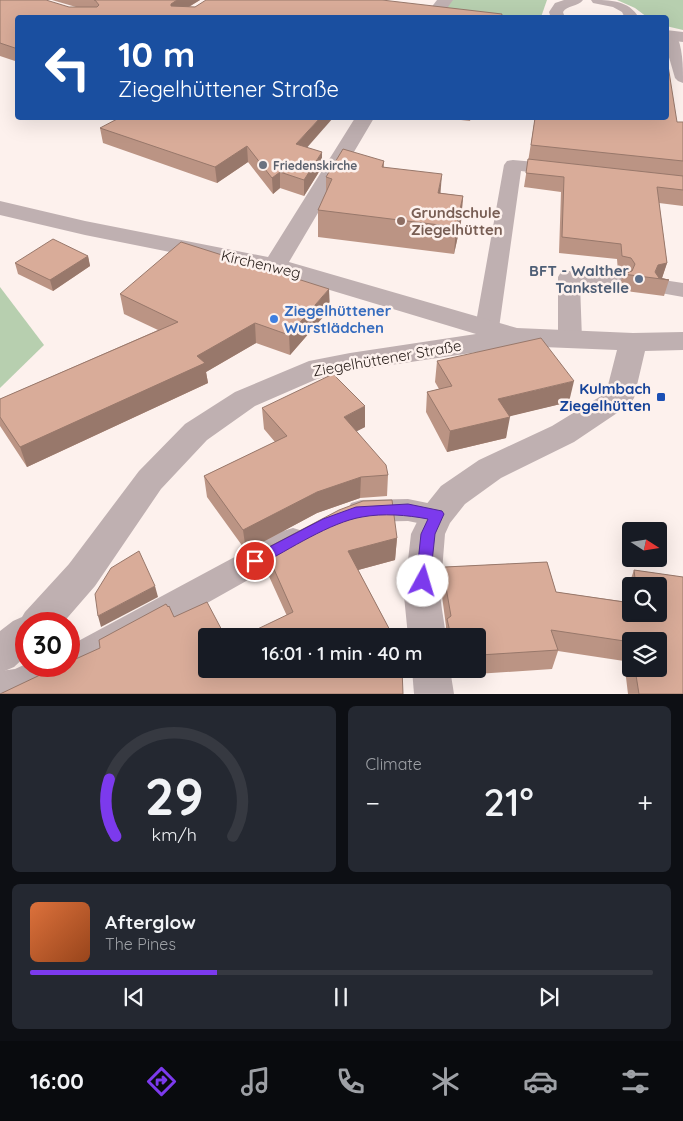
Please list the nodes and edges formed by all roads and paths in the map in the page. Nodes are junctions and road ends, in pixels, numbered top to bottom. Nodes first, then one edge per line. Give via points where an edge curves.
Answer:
1 (576, 0) edge
2 (598, 0) edge
3 (417, 8) edge
4 (437, 10) edge
5 (454, 13) edge
6 (557, 15) edge
7 (631, 15) edge
8 (673, 36) edge
9 (683, 78) edge
10 (363, 120) edge
11 (579, 172) edge
12 (0, 208) edge
13 (275, 266) junction
14 (618, 281) dead end
15 (487, 328) junction
16 (518, 337) junction
17 (570, 339) junction
18 (683, 341) edge
19 (633, 342) junction
20 (437, 514) junction
21 (49, 612) edge
22 (425, 628) edge
23 (15, 642) edge
24 (0, 655) edge
25 (80, 657) edge
26 (35, 677) edge
27 (431, 678) edge
28 (0, 687) edge
29 (434, 694) edge

1 - 6 lane via 560,6
2 - 7 lane via 614,3 629,10
3 - 4 street
4 - 5 street
8 - 9 lane
10 - 13 street
11 - 15 lane via 513,165
12 - 13 street, Kirchenweg
13 - 15 street, Kirchenweg
14 - 17 lane via 570,277
15 - 16 street, Kirchenweg
16 - 17 street, Ziegelhüttener Straße
16 - 21 street, Ziegelhüttener Straße via 309,371 246,399 196,432 150,480 82,575
17 - 19 street, Ziegelhüttener Straße
18 - 19 street, Ziegelhüttener Straße
19 - 20 street via 618,398 563,434 490,468 454,495
20 - 22 street via 428,534 422,596
20 - 25 lane via 387,509 361,511 328,524
23 - 24 street
26 - 28 lane via 16,685
27 - 29 street

